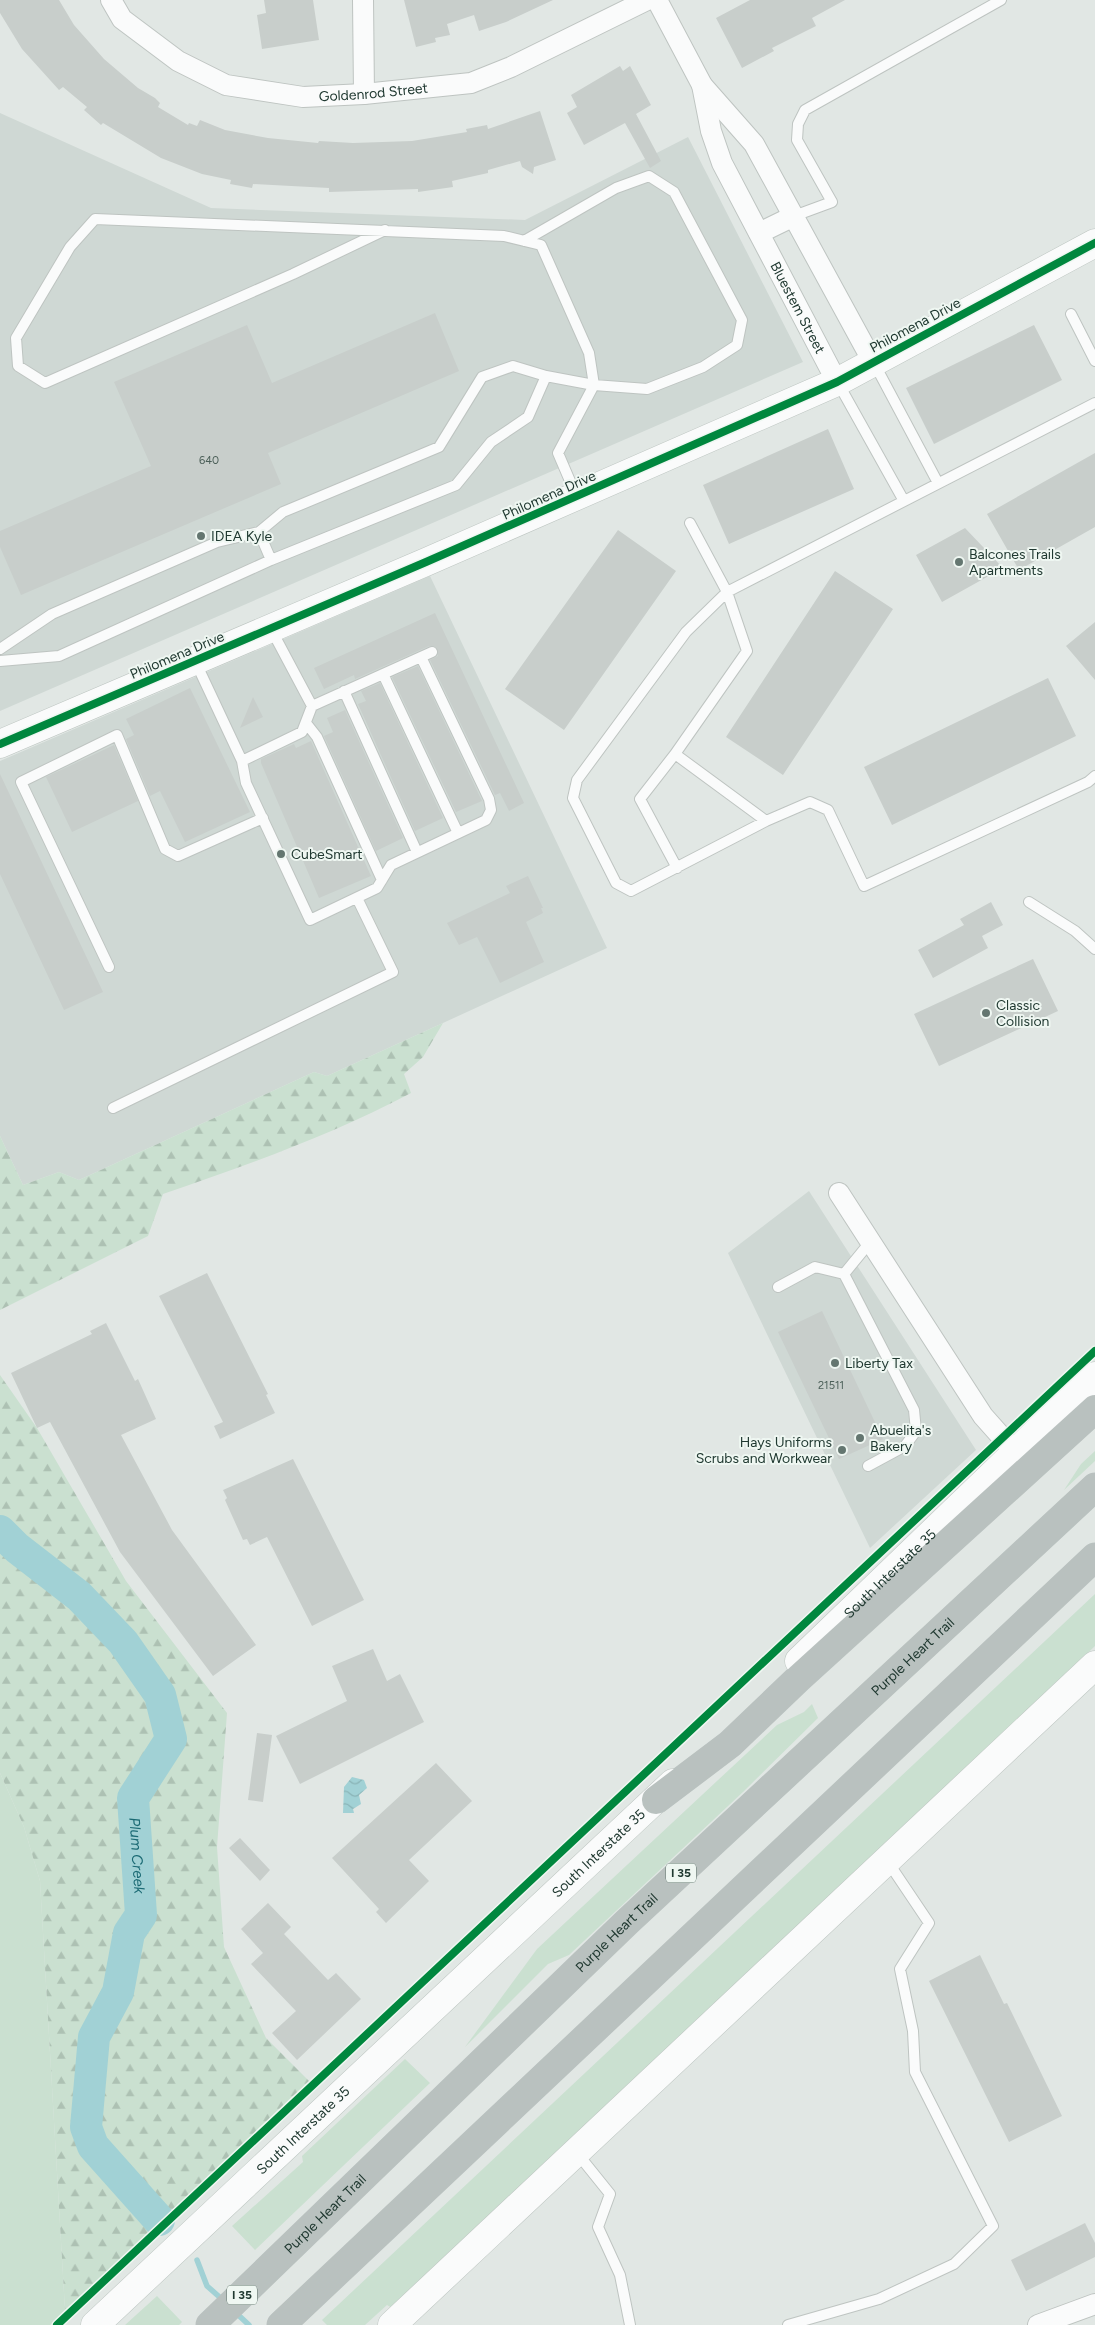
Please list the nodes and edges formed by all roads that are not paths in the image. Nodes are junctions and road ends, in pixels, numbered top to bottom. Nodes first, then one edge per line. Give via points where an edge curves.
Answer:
1 (111, 0) edge
2 (363, 0) edge
3 (647, 0) edge
4 (657, 0) edge
5 (1001, 0) edge
6 (702, 85) junction
7 (364, 94) junction
8 (794, 216) junction
9 (385, 230) junction
10 (759, 233) junction
11 (524, 241) junction
12 (1095, 243) edge
13 (1071, 314) dead end
14 (1095, 361) edge
15 (873, 362) junction
16 (546, 376) junction
17 (837, 382) junction
18 (594, 385) junction
19 (1095, 403) edge
20 (938, 484) junction
21 (576, 496) junction
22 (904, 501) junction
23 (690, 523) dead end
24 (258, 532) junction
25 (272, 560) junction
26 (727, 592) junction
27 (271, 628) junction
28 (0, 649) edge
29 (432, 652) dead end
30 (421, 657) junction
31 (195, 661) junction
32 (0, 662) edge
33 (383, 674) junction
34 (344, 692) junction
35 (312, 706) junction
36 (306, 723) junction
37 (0, 744) edge
38 (675, 754) junction
39 (242, 761) junction
40 (1095, 776) edge
41 (262, 818) junction
42 (766, 821) junction
43 (458, 833) junction
44 (417, 852) junction
45 (677, 868) junction
46 (382, 880) junction
47 (357, 898) junction
48 (1028, 902) dead end
49 (1095, 949) edge
50 (109, 967) dead end
51 (113, 1108) dead end
52 (839, 1193) dead end
53 (871, 1241) junction
54 (844, 1274) junction
55 (778, 1287) dead end
56 (1095, 1376) edge
57 (1095, 1409) edge
58 (1015, 1452) junction
59 (868, 1466) dead end
60 (1095, 1487) edge
61 (1095, 1557) edge
62 (1095, 1664) edge
63 (656, 1800) junction
64 (887, 1861) junction
65 (576, 2152) junction
66 (1095, 2304) edge
67 (96, 2325) edge
68 (210, 2325) edge
69 (280, 2325) edge
70 (392, 2325) edge
71 (630, 2325) edge
72 (788, 2325) edge
73 (1038, 2325) edge

1 - 7 street, Goldenrod Street via 122,19 178,60 226,84 303,97
2 - 7 street
3 - 7 street, Goldenrod Street via 472,84
4 - 6 street, Bluestem Street
5 - 8 lane via 805,110 798,124 797,140 832,202
6 - 8 street, Bluestem Street via 754,144
6 - 10 street, Bluestem Street via 711,131 722,163
8 - 10 street
8 - 15 street, Bluestem Street
9 - 9 lane via 95,218 70,247 16,338 18,366 45,383 294,274
9 - 11 lane via 504,236
10 - 17 street, Bluestem Street
11 - 18 lane via 541,245 590,353
11 - 18 lane via 616,188 649,176 674,192 742,320 737,345 703,368 647,389
12 - 15 main road, Philomena Drive
13 - 14 lane
15 - 17 main road, Philomena Drive
15 - 20 lane
16 - 18 lane
16 - 24 lane via 513,366 482,377 439,447 283,512
16 - 25 lane via 528,417 491,442 456,485
17 - 21 main road, Philomena Drive
17 - 22 lane
18 - 21 lane via 558,453
19 - 20 lane
20 - 22 lane
21 - 27 main road, Philomena Drive
22 - 26 lane
23 - 26 lane
24 - 25 lane
24 - 28 lane via 217,542 52,614
25 - 32 lane via 59,656
26 - 38 lane via 747,651
26 - 45 lane via 686,632 577,780 573,798 616,883 631,891
27 - 31 main road, Philomena Drive
27 - 35 lane
29 - 30 lane
30 - 33 lane
30 - 43 lane via 490,799 491,810 486,820
31 - 37 main road, Philomena Drive
31 - 39 lane
33 - 34 lane
33 - 43 lane
34 - 35 lane
34 - 44 lane
35 - 36 lane
36 - 39 lane via 302,732
36 - 46 lane via 317,737
38 - 42 lane
38 - 45 lane via 640,799
39 - 41 lane via 246,783
40 - 42 lane via 864,886 828,810 810,802
41 - 47 lane via 310,920
41 - 50 lane via 178,856 165,849 117,735 21,782
42 - 45 lane
43 - 44 lane
44 - 46 lane via 391,865
46 - 47 lane via 377,888
47 - 51 lane via 393,972
48 - 49 lane via 1075,931
52 - 53 street
53 - 54 lane
53 - 58 street via 983,1416
54 - 55 lane via 815,1268
54 - 59 lane via 914,1410 916,1431 905,1446
56 - 58 main road, South Interstate 35
57 - 63 highway via 730,1744
58 - 63 main road, South Interstate 35
60 - 68 highway, Purple Heart Trail / I 35 via 627,1922
61 - 69 highway
62 - 64 main road
63 - 67 main road, South Interstate 35
64 - 65 main road
64 - 72 lane via 928,1923 900,1969 913,2031 915,2072 993,2226 954,2264 879,2299
65 - 70 main road
65 - 71 lane via 610,2194 598,2228 620,2275
66 - 73 street

